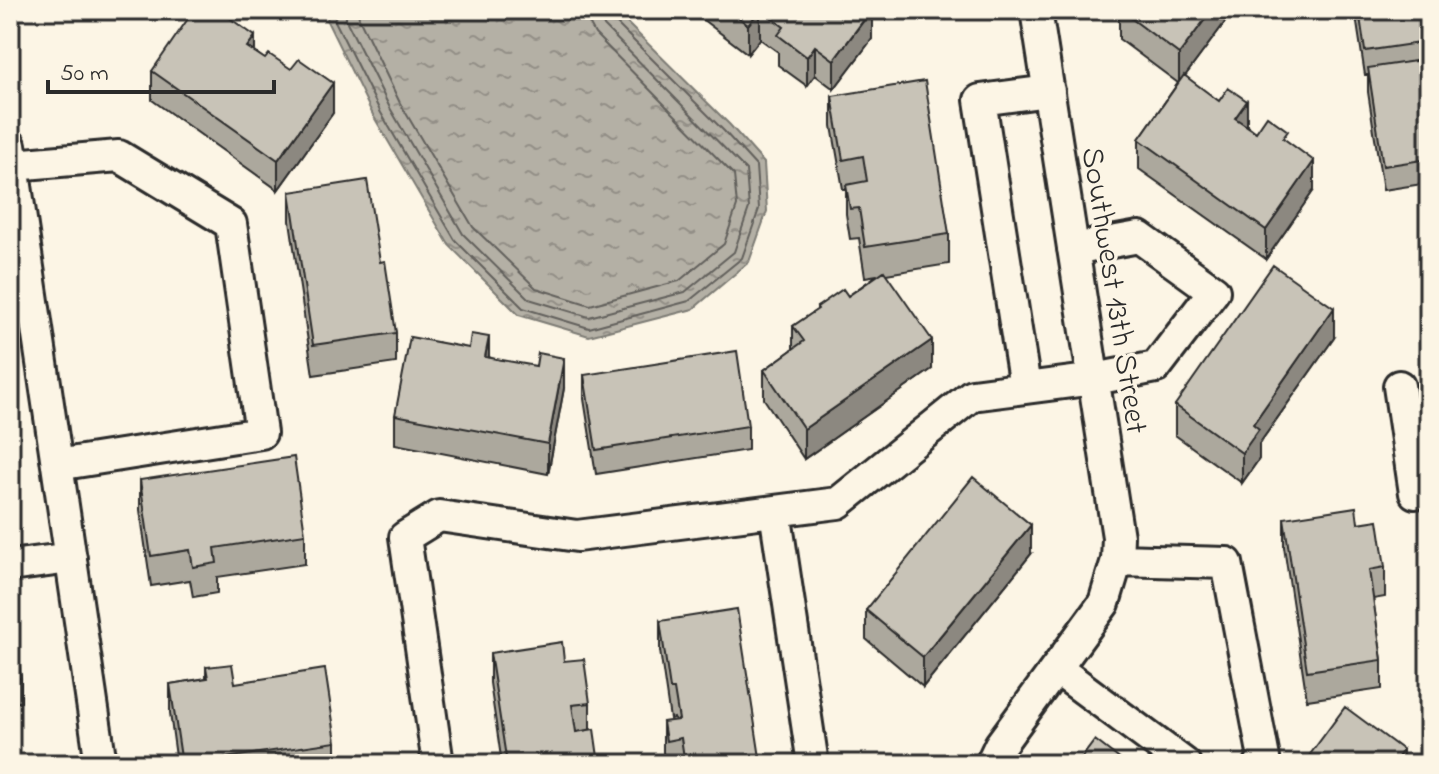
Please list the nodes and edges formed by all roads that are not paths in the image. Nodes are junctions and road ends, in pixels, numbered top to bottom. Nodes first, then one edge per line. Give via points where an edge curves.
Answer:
1 (1036, 10) edge
2 (1049, 91) junction
3 (12, 155) edge
4 (17, 239) edge
5 (1073, 249) junction
6 (1095, 379) junction
7 (1399, 386) dead end
8 (1025, 387) junction
9 (57, 465) junction
10 (1429, 491) edge
11 (775, 511) junction
12 (71, 558) junction
13 (10, 566) edge
14 (1115, 571) junction
15 (1057, 669) junction
16 (101, 764) edge
17 (438, 764) edge
18 (813, 764) edge
19 (991, 764) edge
20 (1185, 764) edge
21 (1260, 764) edge

1 - 2 street, Southwest 13th Street
2 - 5 street, Southwest 13th Street
2 - 8 street via 980,100
3 - 4 street
3 - 9 street via 119,156 231,224 261,433
4 - 9 street
5 - 6 street, Southwest 13th Street
5 - 6 street via 1139,237 1214,291 1156,367
6 - 8 street
6 - 14 street, Southwest 13th Street via 1118,537
7 - 10 street via 1415,493
8 - 11 street via 972,395 838,503
9 - 12 street
11 - 17 street via 577,536 439,516 405,537
11 - 18 street
12 - 13 street
12 - 16 street
14 - 15 street via 1092,622
14 - 21 street via 1227,563 1264,758
15 - 19 street
15 - 20 street

